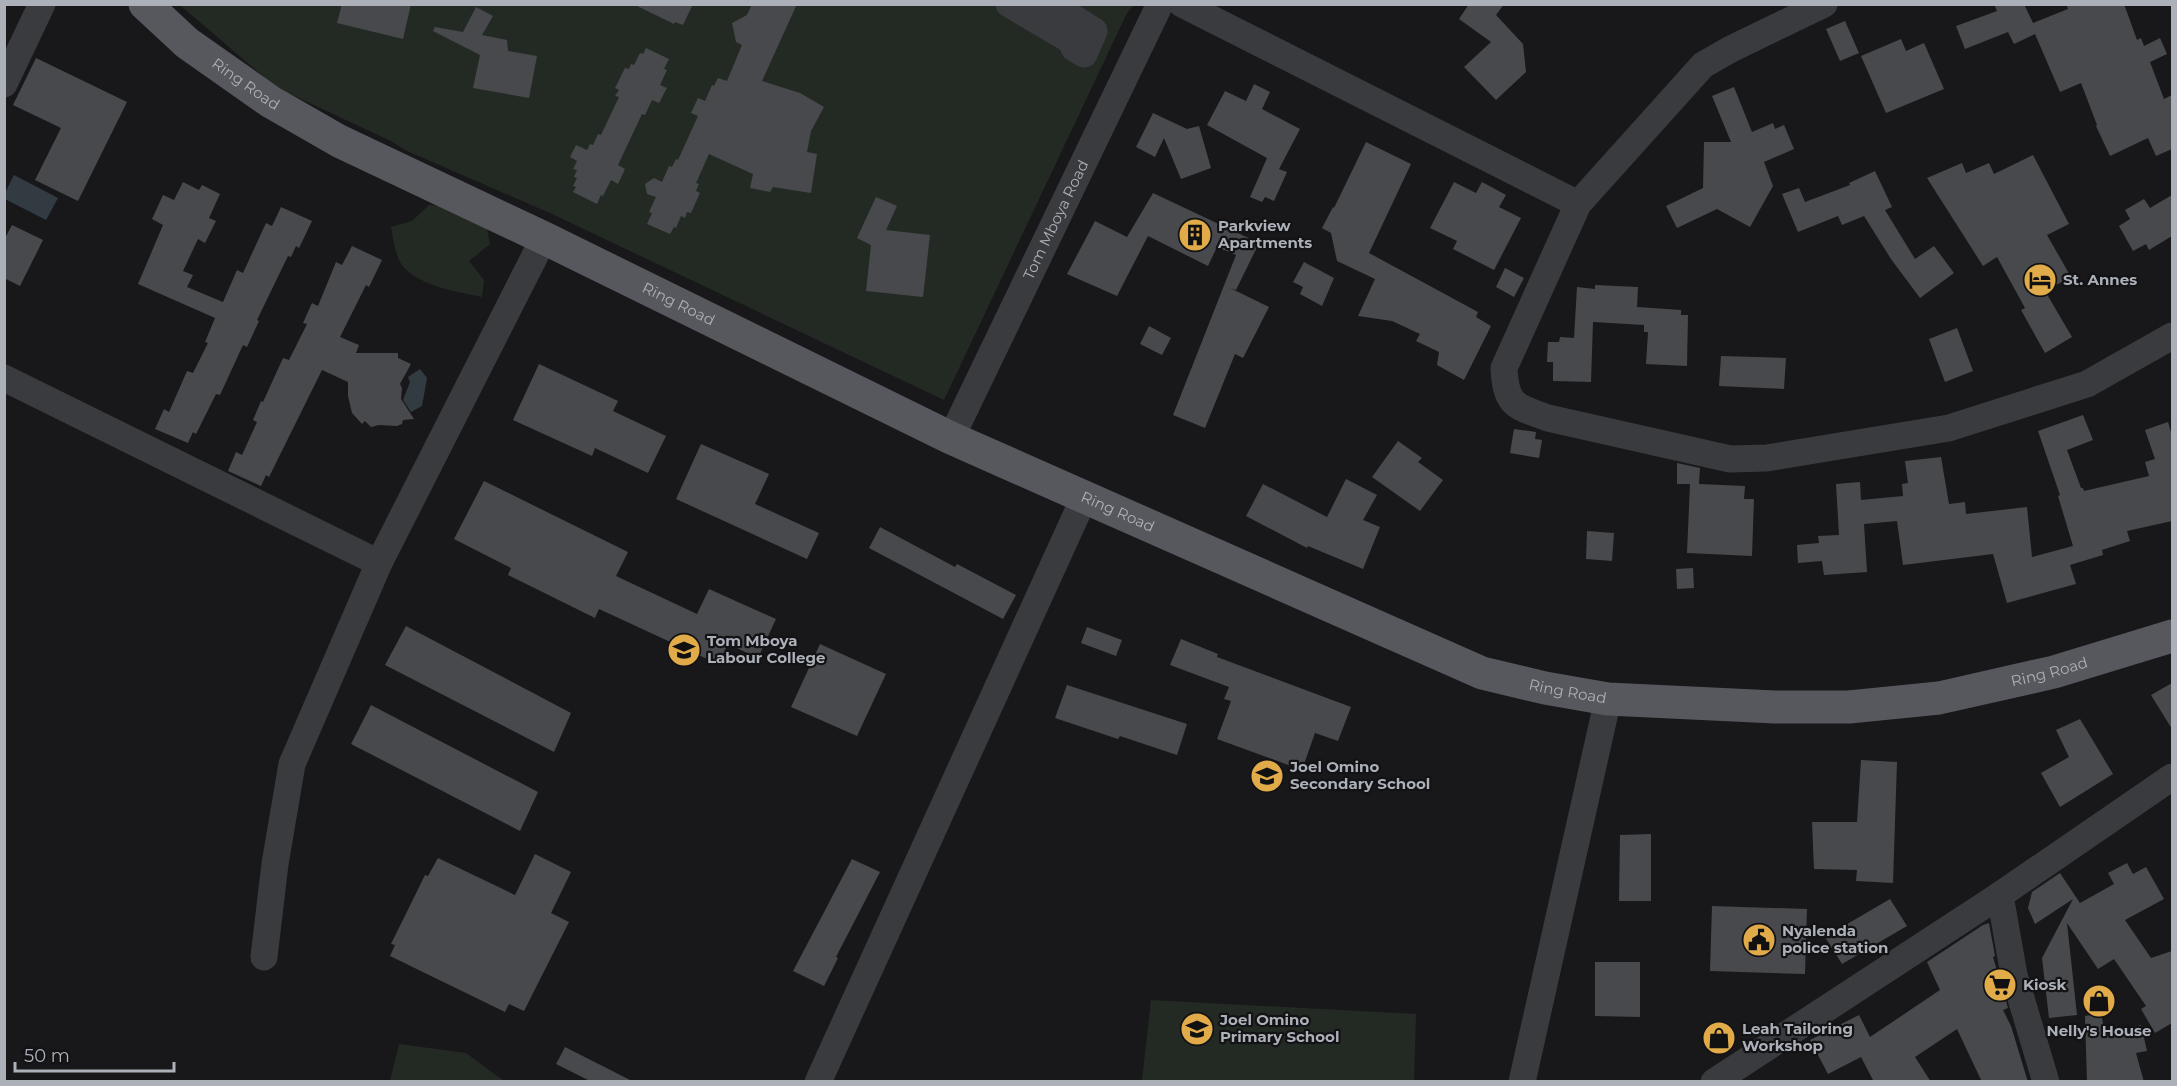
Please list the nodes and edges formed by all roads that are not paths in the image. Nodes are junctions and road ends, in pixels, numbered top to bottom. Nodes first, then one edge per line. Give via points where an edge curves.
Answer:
1 (42, 4) edge
2 (145, 4) edge
3 (1009, 4) edge
4 (1051, 4) edge
5 (1160, 4) edge
6 (1182, 4) edge
7 (1824, 4) edge
8 (4, 84) edge
9 (1578, 204) junction
10 (544, 238) junction
11 (2172, 336) edge
12 (4, 378) edge
13 (951, 438) junction
14 (1084, 498) junction
15 (379, 563) junction
16 (2172, 636) edge
17 (1608, 699) junction
18 (2172, 777) edge
19 (2000, 895) junction
20 (264, 957) dead end
21 (818, 1082) edge
22 (1522, 1082) edge
23 (1714, 1082) edge
24 (2046, 1082) edge

1 - 8 street
2 - 10 main road, Ring Road via 187,43 271,102 339,141
3 - 4 street via 1076,43 1074,48 1084,54 1094,31
5 - 13 street, Tom Mboya Road
6 - 9 street
7 - 9 street via 1703,65
9 - 11 street via 1504,368 1505,391 1519,407 1548,418 1713,456 1767,459 1949,428 2087,384
10 - 13 main road, Ring Road
10 - 15 street
12 - 15 street
13 - 14 main road, Ring Road
14 - 17 main road, Ring Road via 1482,673
14 - 21 street
15 - 20 street via 292,764
16 - 17 main road, Ring Road via 2054,672 1939,698 1849,707
17 - 22 street
18 - 19 street
19 - 23 street
19 - 24 street via 2014,975

